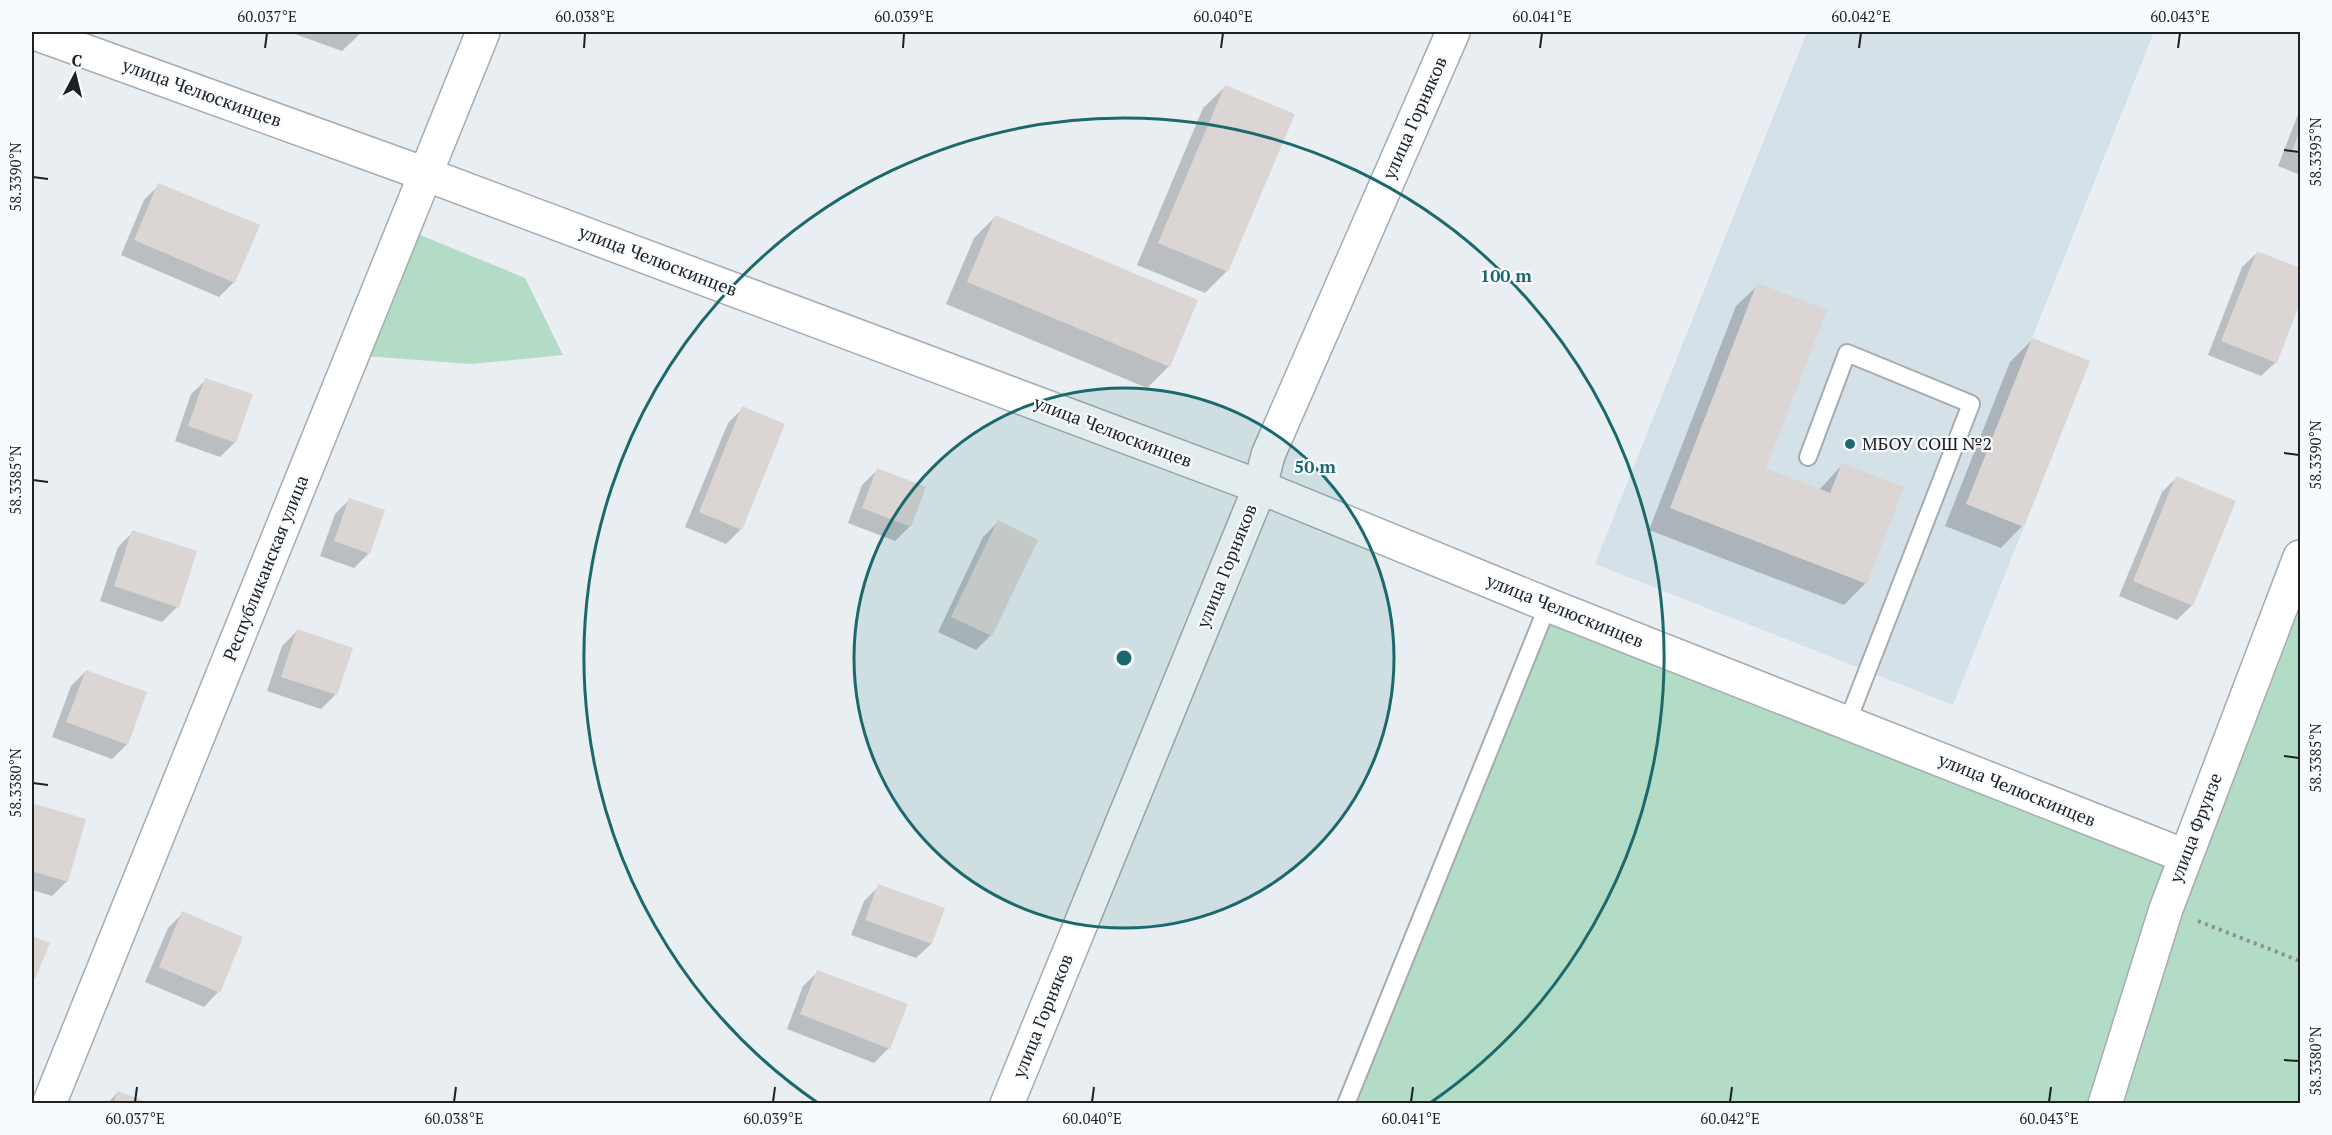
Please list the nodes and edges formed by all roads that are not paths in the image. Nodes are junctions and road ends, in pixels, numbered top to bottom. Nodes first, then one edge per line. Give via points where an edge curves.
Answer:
1 (32, 32) edge
2 (483, 32) edge
3 (1453, 32) edge
4 (425, 174) junction
5 (1808, 456) dead end
6 (1260, 487) junction
7 (2301, 557) edge
8 (1548, 605) junction
9 (1847, 723) junction
10 (2185, 856) junction
11 (50, 1104) edge
12 (1007, 1104) edge
13 (1346, 1104) edge
14 (2105, 1104) edge

1 - 4 street, улица Челюскинцев
2 - 4 street, Республиканская улица
3 - 6 street, улица Горняков via 1268,454
4 - 6 street, улица Челюскинцев
4 - 11 street, Республиканская улица
5 - 9 lane via 1847,353 1971,404
6 - 8 street, улица Челюскинцев
6 - 12 street, улица Горняков
7 - 10 street, улица Фрунзе
8 - 9 street, улица Челюскинцев
8 - 13 lane
9 - 10 street, улица Челюскинцев
10 - 14 street, улица Фрунзе

